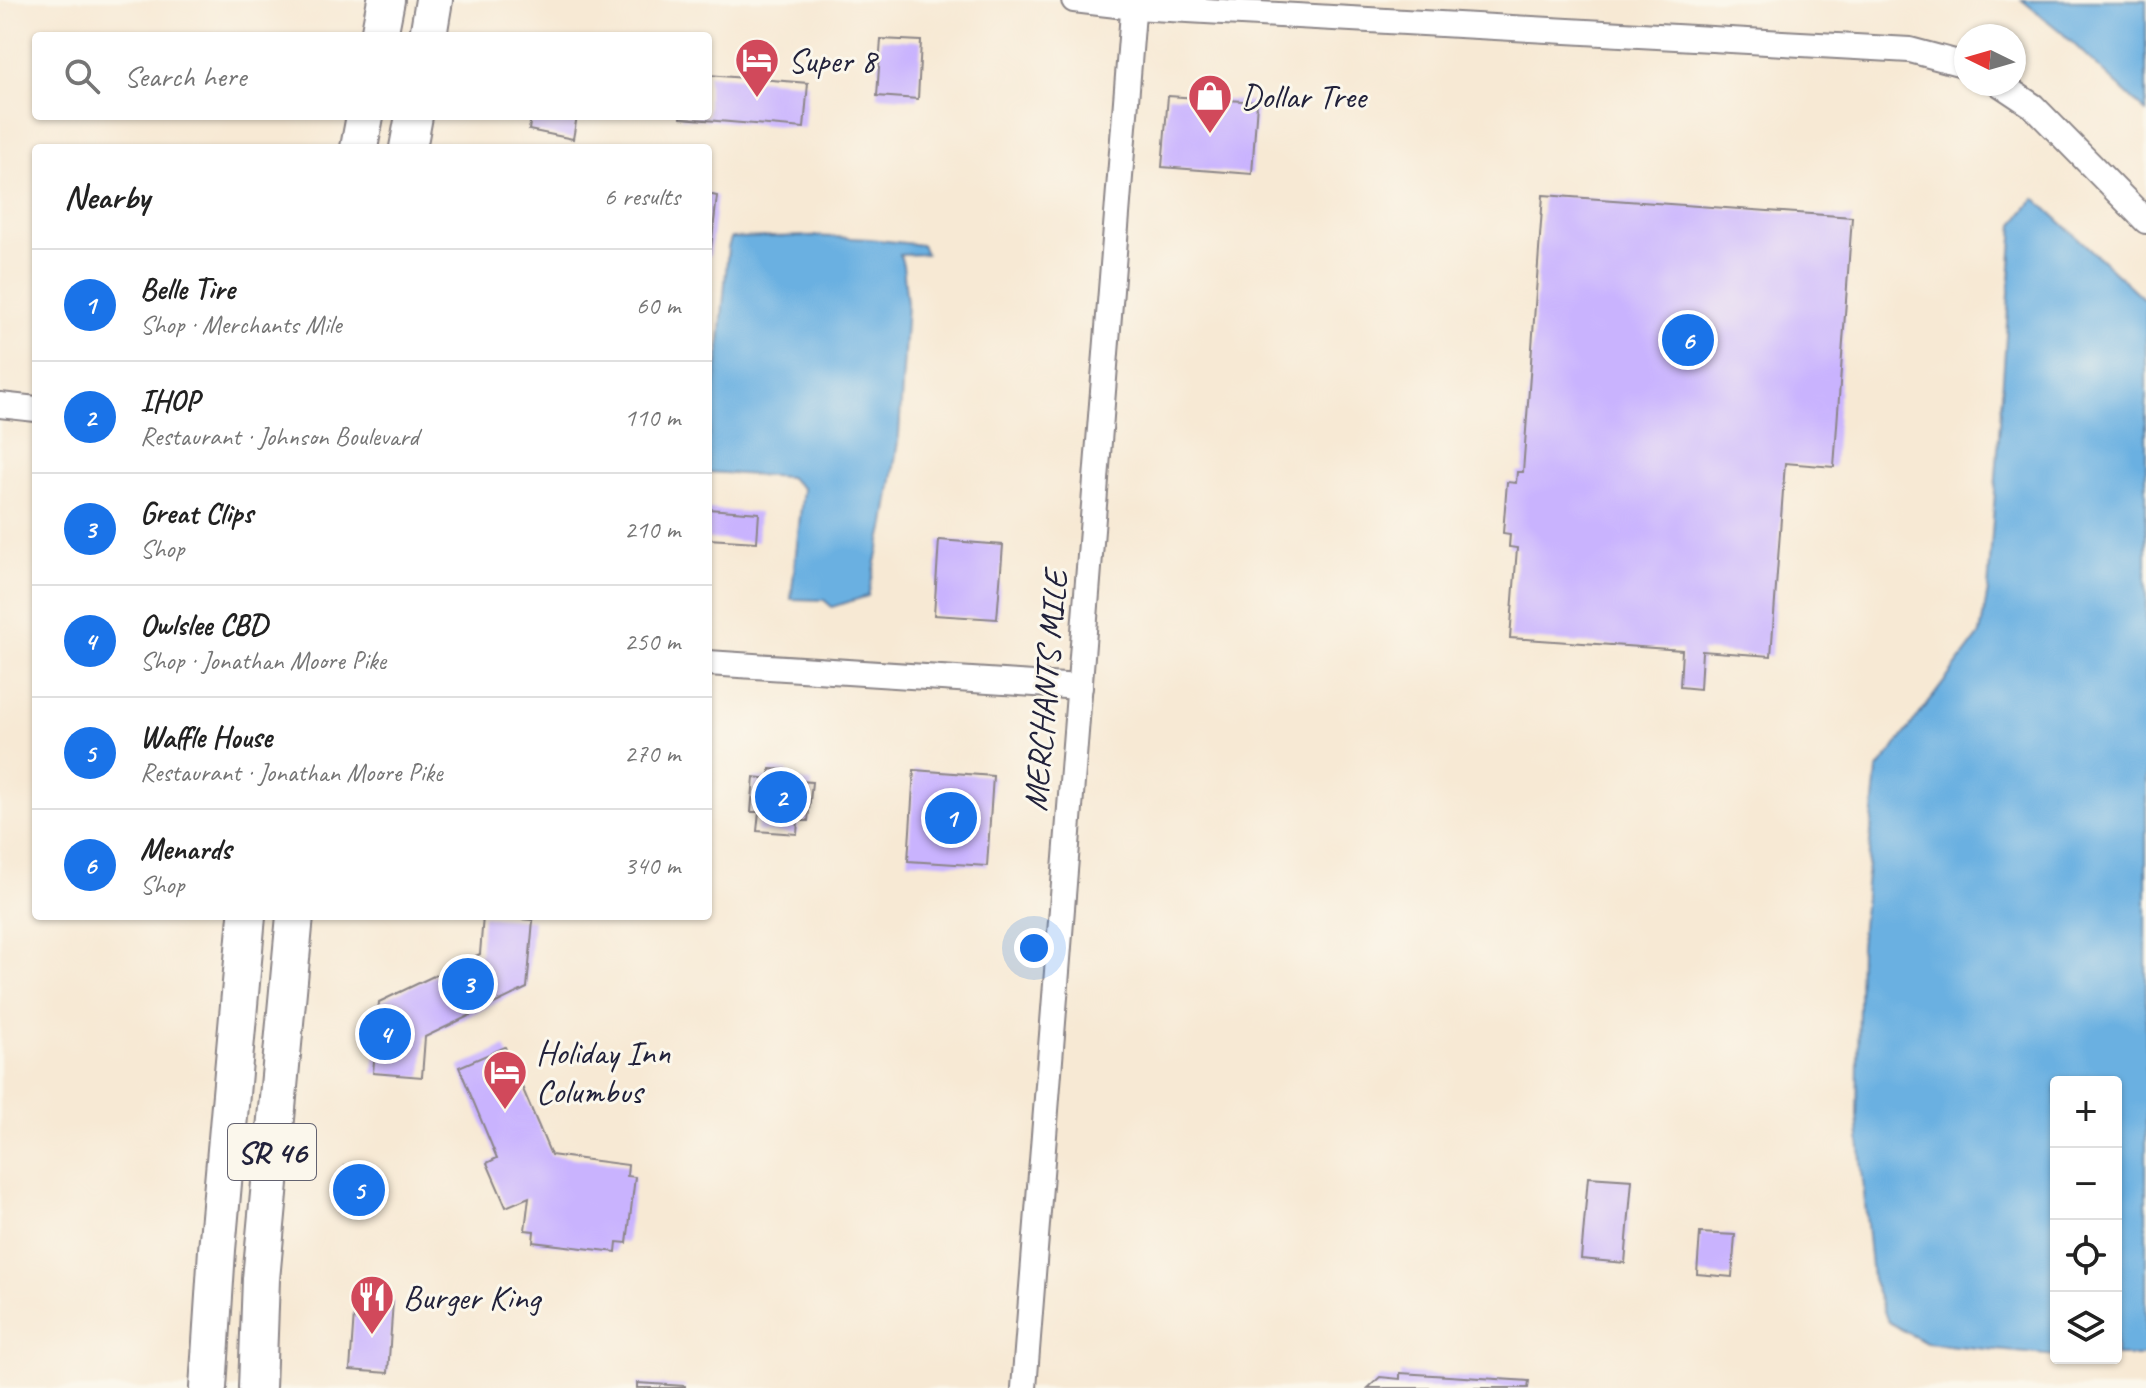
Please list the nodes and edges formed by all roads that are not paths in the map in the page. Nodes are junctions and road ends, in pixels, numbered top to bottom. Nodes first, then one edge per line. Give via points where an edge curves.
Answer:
1 (386, 0) edge
2 (434, 0) edge
3 (1074, 0) edge
4 (1134, 3) edge
5 (380, 32) edge
6 (429, 32) edge
7 (1954, 62) edge
8 (2018, 96) edge
9 (364, 120) edge
10 (413, 120) edge
11 (360, 144) edge
12 (409, 144) edge
13 (2146, 221) edge
14 (0, 405) edge
15 (32, 409) edge
16 (712, 663) edge
17 (1080, 687) junction
18 (247, 920) edge
19 (295, 920) edge
20 (208, 1388) edge
21 (257, 1388) edge
22 (1024, 1388) edge

1 - 5 highway
2 - 6 highway
3 - 4 street
4 - 7 street via 1910,50
4 - 17 street, MERCHANTS MILE
8 - 13 street
9 - 11 highway
10 - 12 highway
14 - 15 street
16 - 17 street
17 - 22 street, MERCHANTS MILE
18 - 20 highway, SR 46
19 - 21 highway, SR 46 via 261,1279

